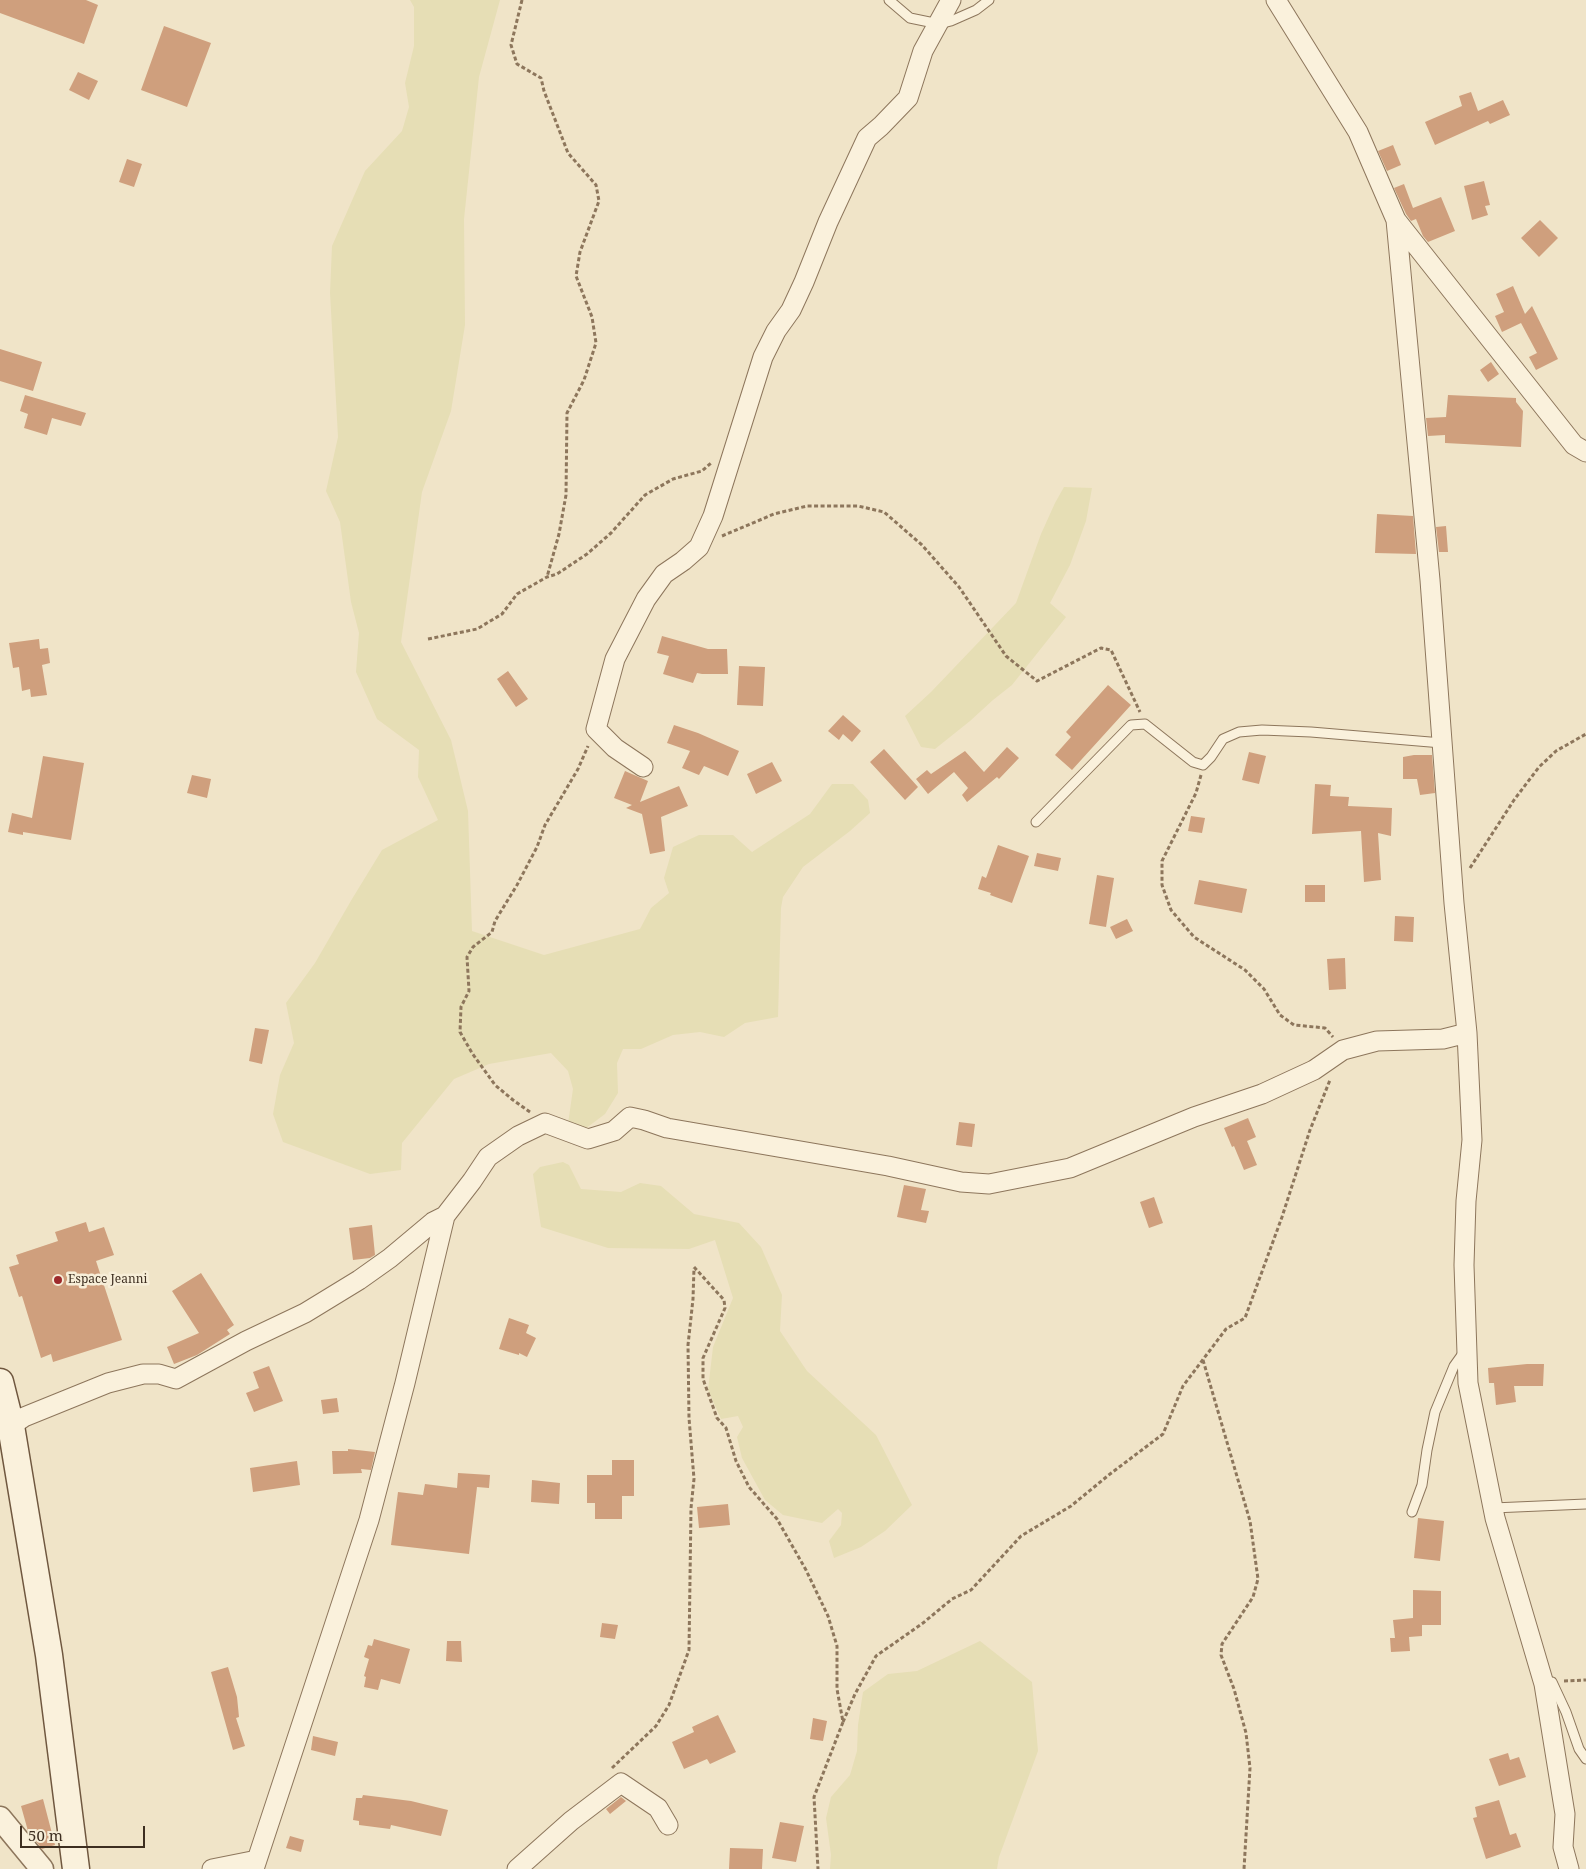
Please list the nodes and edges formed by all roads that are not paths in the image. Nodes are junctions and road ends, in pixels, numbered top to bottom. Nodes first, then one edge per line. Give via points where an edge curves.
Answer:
1 (889, 0) edge
2 (952, 0) edge
3 (989, 0) edge
4 (1276, 0) edge
5 (939, 24) junction
6 (1396, 220) junction
7 (1586, 452) edge
8 (1442, 743) junction
9 (643, 766) dead end
10 (1036, 822) dead end
11 (1467, 1033) junction
12 (445, 1216) junction
13 (1467, 1347) junction
14 (0, 1382) edge
15 (11, 1426) junction
16 (1586, 1504) edge
17 (1493, 1508) junction
18 (1412, 1512) dead end
19 (1552, 1682) dead end
20 (1586, 1759) edge
21 (0, 1818) edge
22 (668, 1824) dead end
23 (255, 1865) edge
24 (42, 1869) edge
25 (76, 1869) edge
26 (212, 1869) edge
27 (517, 1869) edge
28 (1568, 1869) edge

1 - 5 lane via 910,18
2 - 5 street
3 - 5 lane via 976,10
4 - 6 street via 1358,132
5 - 9 street via 923,51 908,98 867,138 798,296 763,357 713,516 699,547 664,574 646,599 615,659 596,729 615,748
6 - 7 street via 1574,445
6 - 8 street
8 - 10 lane via 1310,732 1239,732 1223,739 1204,765 1193,762 1145,724 1131,725
8 - 11 street
11 - 12 street via 1443,1039 1377,1041 1342,1050 1314,1070 1262,1094 1194,1117 1070,1168 989,1184 961,1182 888,1166 667,1128 630,1117 614,1131 588,1139 545,1123 518,1136 488,1157
11 - 13 street via 1472,1140 1464,1265
12 - 15 street via 382,1264 312,1309 176,1379 144,1374 108,1383 24,1417
12 - 23 street via 370,1520
13 - 17 street via 1468,1382
13 - 18 lane via 1454,1366 1435,1412 1422,1485
14 - 15 main road
15 - 25 main road via 49,1655
16 - 17 lane
17 - 28 street via 1544,1684 1565,1814 1563,1847
19 - 20 lane
21 - 24 street
22 - 27 street via 658,1808 621,1783 571,1821
23 - 26 street

